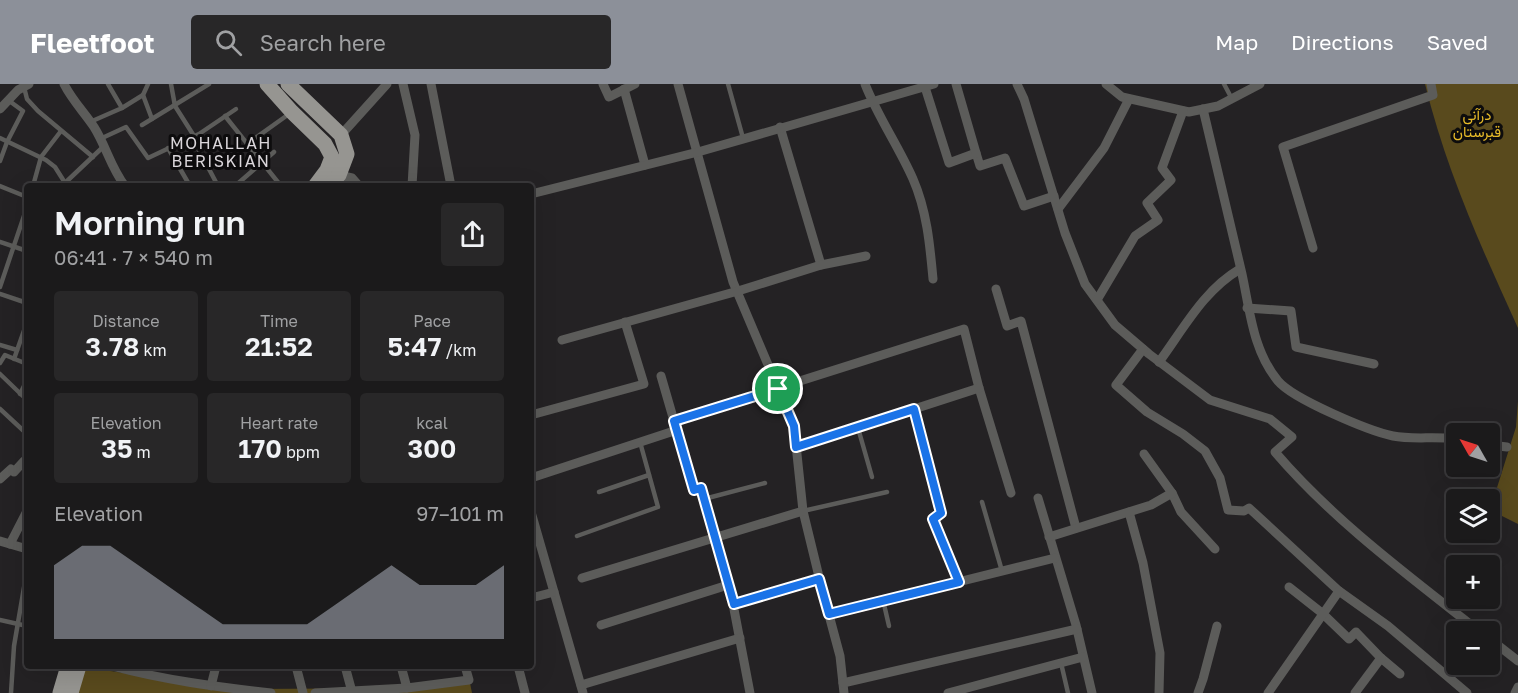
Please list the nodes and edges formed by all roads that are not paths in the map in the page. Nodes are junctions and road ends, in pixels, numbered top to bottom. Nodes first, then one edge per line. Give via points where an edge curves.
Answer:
1 (64, 84) edge
2 (108, 84) edge
3 (148, 84) edge
4 (171, 84) edge
5 (209, 84) edge
6 (267, 84) edge
7 (288, 84) edge
8 (387, 84) edge
9 (403, 84) edge
10 (431, 84) edge
11 (603, 84) edge
12 (635, 84) edge
13 (678, 84) edge
14 (728, 84) edge
15 (865, 84) edge
16 (957, 84) edge
17 (1017, 84) edge
18 (1106, 84) edge
19 (1224, 84) edge
20 (1260, 84) edge
21 (1431, 84) edge
22 (928, 85) edge
23 (21, 86) edge
24 (624, 89) junction
25 (143, 95) junction
26 (1129, 99) junction
27 (1232, 99) junction
28 (8, 100) junction
29 (872, 102) junction
30 (175, 106) junction
31 (122, 108) junction
32 (0, 109) edge
33 (236, 109) dead end
34 (1203, 110) junction
35 (1183, 111) junction
36 (292, 112) junction
37 (225, 116) junction
38 (152, 119) junction
39 (90, 122) junction
40 (142, 125) dead end
41 (780, 127) junction
42 (61, 130) junction
43 (341, 135) junction
44 (193, 136) junction
45 (0, 138) edge
46 (743, 138) junction
47 (7, 142) junction
48 (102, 143) junction
49 (247, 144) junction
50 (168, 148) junction
51 (274, 152) dead end
52 (698, 152) junction
53 (976, 153) junction
54 (42, 157) junction
55 (93, 157) junction
56 (0, 162) edge
57 (263, 163) junction
58 (645, 165) junction
59 (332, 177) edge
60 (34, 183) edge
61 (65, 183) edge
62 (68, 183) edge
63 (122, 183) edge
64 (187, 183) edge
65 (216, 183) edge
66 (239, 183) edge
67 (279, 183) edge
68 (356, 183) edge
69 (412, 183) edge
70 (450, 183) edge
71 (0, 186) edge
72 (534, 193) edge
73 (24, 196) edge
74 (1054, 196) junction
75 (1058, 209) junction
76 (24, 215) edge
77 (0, 242) edge
78 (13, 246) junction
79 (1313, 248) dead end
80 (24, 250) edge
81 (866, 256) dead end
82 (821, 265) junction
83 (1240, 269) junction
84 (933, 279) dead end
85 (0, 287) edge
86 (996, 289) dead end
87 (738, 291) junction
88 (0, 294) edge
89 (1097, 300) junction
90 (24, 302) edge
91 (1248, 308) junction
92 (625, 322) junction
93 (24, 330) edge
94 (562, 340) dead end
95 (0, 345) edge
96 (1143, 349) junction
97 (17, 350) junction
98 (14, 358) junction
99 (24, 362) edge
100 (1159, 362) junction
101 (0, 363) edge
102 (1374, 364) dead end
103 (0, 374) edge
104 (661, 376) dead end
105 (24, 386) edge
106 (979, 388) junction
107 (778, 389) junction
108 (20, 394) junction
109 (24, 397) edge
110 (0, 409) edge
111 (914, 409) junction
112 (534, 414) edge
113 (675, 425) junction
114 (858, 428) junction
115 (24, 431) edge
116 (1446, 437) edge
117 (640, 442) junction
118 (1500, 446) edge
119 (796, 447) junction
120 (1507, 447) dead end
121 (1144, 454) dead end
122 (24, 460) edge
123 (650, 475) junction
124 (534, 477) edge
125 (872, 477) dead end
126 (0, 479) edge
127 (765, 483) dead end
128 (599, 492) dead end
129 (887, 492) dead end
130 (1011, 493) dead end
131 (1172, 493) junction
132 (1038, 498) dead end
133 (704, 500) junction
134 (982, 502) dead end
135 (803, 511) junction
136 (1129, 512) junction
137 (941, 513) joint
138 (24, 518) edge
139 (534, 522) edge
140 (1076, 528) junction
141 (577, 536) dead end
142 (715, 537) junction
143 (1049, 537) junction
144 (5, 543) edge
145 (24, 548) edge
146 (1215, 549) dead end
147 (1055, 558) junction
148 (1002, 571) junction
149 (582, 578) dead end
150 (819, 579) junction
151 (959, 582) junction
152 (728, 585) junction
153 (1289, 586) dead end
154 (24, 588) edge
155 (1339, 591) junction
156 (554, 592) junction
157 (534, 597) edge
158 (883, 600) junction
159 (734, 604) junction
160 (829, 614) junction
161 (1322, 614) junction
162 (0, 620) edge
163 (1466, 621) edge
164 (18, 624) junction
165 (24, 625) edge
166 (601, 626) dead end
167 (889, 626) dead end
168 (1217, 626) dead end
169 (1077, 629) junction
170 (740, 638) junction
171 (1500, 647) edge
172 (1083, 657) junction
173 (1381, 658) junction
174 (1518, 661) edge
175 (1061, 663) junction
176 (67, 669) edge
177 (78, 669) edge
178 (215, 669) edge
179 (297, 669) edge
180 (346, 669) edge
181 (402, 669) edge
182 (466, 669) edge
183 (519, 669) edge
184 (145, 670) edge
185 (1400, 674) dead end
186 (211, 686) junction
187 (1518, 687) edge
188 (407, 688) junction
189 (844, 688) edge
190 (582, 689) edge
191 (352, 692) edge
192 (11, 693) edge
193 (60, 693) edge
194 (71, 693) edge
195 (271, 693) edge
196 (303, 693) edge
197 (315, 693) edge
198 (525, 693) edge
199 (750, 693) edge
200 (948, 693) edge
201 (1068, 693) edge
202 (1092, 693) edge
203 (1159, 693) edge
204 (1198, 693) edge
205 (1268, 693) edge
206 (1355, 693) edge
207 (1467, 693) edge
208 (1515, 693) edge

1 - 39 street
2 - 31 lane
3 - 25 lane
4 - 30 lane
5 - 30 lane
6 - 36 main road
7 - 43 main road
8 - 43 street
9 - 69 street via 415,135
10 - 70 street
11 - 24 street via 609,97
12 - 24 street
13 - 52 street
14 - 46 lane
15 - 29 street
16 - 53 street
17 - 74 street
18 - 26 street
19 - 27 lane
20 - 27 street
21 - 79 street via 1433,95 1283,147
22 - 29 street
22 - 53 street via 949,163
23 - 28 street
23 - 42 lane via 27,99
24 - 58 street
25 - 31 lane
25 - 38 lane
26 - 35 street
26 - 75 street via 1104,148
27 - 34 street
28 - 32 street
28 - 47 lane via 23,111
29 - 41 street
29 - 84 street via 914,181 929,236
30 - 38 lane
30 - 44 lane
31 - 39 lane
33 - 37 lane
34 - 35 street
34 - 83 street
35 - 89 street via 1162,168 1171,180 1147,203 1158,220 1135,236
36 - 49 lane
36 - 59 main road via 325,144 332,157
37 - 44 lane
37 - 49 lane
38 - 40 lane
39 - 48 street
41 - 46 street
41 - 82 street
42 - 54 lane
42 - 55 lane
43 - 59 main road via 347,154
44 - 50 lane
44 - 65 lane
45 - 47 lane
46 - 52 street
47 - 54 lane
47 - 56 lane
48 - 50 lane via 126,127 148,158
48 - 55 lane
48 - 63 street
49 - 57 lane
50 - 64 lane
51 - 57 lane
52 - 58 street
52 - 87 street
53 - 74 street via 980,166 1005,158 1024,206
54 - 60 lane
54 - 61 lane via 56,167
55 - 62 lane
57 - 66 lane
57 - 67 lane
58 - 72 street
59 - 68 street via 352,178
71 - 73 lane
74 - 75 street
75 - 89 street via 1085,284
76 - 78 lane
77 - 78 lane
78 - 80 lane
78 - 85 lane
81 - 82 street
82 - 87 street
83 - 91 street
83 - 100 street via 1224,278 1202,300
86 - 140 street via 1007,326 1021,321
87 - 92 street
87 - 107 street
88 - 90 lane
89 - 96 street via 1115,325
91 - 102 street via 1292,311 1296,347
91 - 116 street via 1263,357 1279,383 1303,400 1395,437
92 - 94 street
92 - 112 street via 644,384
93 - 97 lane
95 - 97 lane
96 - 100 street
96 - 155 street via 1116,385 1147,412 1205,451 1220,478 1228,510 1249,508
97 - 98 lane
98 - 99 lane
98 - 101 lane via 5,355
100 - 163 street via 1210,400 1270,419 1292,437 1275,452 1295,476 1351,528
103 - 108 lane
104 - 113 street
105 - 108 lane
106 - 107 street via 964,329
106 - 111 street
106 - 130 street
107 - 113 street
107 - 119 street via 794,426
108 - 109 lane
110 - 115 lane
111 - 114 street
111 - 137 street
113 - 117 street
113 - 133 street via 694,490 701,488
114 - 119 street
114 - 125 lane
117 - 123 lane
117 - 124 street
118 - 120 street
119 - 135 street
121 - 131 street
122 - 126 street via 14,472 11,469
123 - 128 lane
123 - 141 lane via 658,507
127 - 133 lane
129 - 135 lane
131 - 136 street
131 - 146 street via 1181,512
132 - 143 street
133 - 142 street
134 - 148 lane
135 - 142 street
135 - 150 street
136 - 140 street
136 - 203 street via 1160,653
137 - 151 lane via 933,519
138 - 144 street
139 - 156 street
140 - 143 street
142 - 149 street
142 - 152 street
143 - 147 street
144 - 145 street
147 - 148 street
147 - 169 street
148 - 151 street
150 - 159 street
150 - 160 street
151 - 158 street
152 - 159 street
152 - 166 street
153 - 161 street
154 - 164 lane
155 - 161 street
155 - 207 street via 1388,626
156 - 157 street
156 - 190 street
158 - 160 street
158 - 167 lane
159 - 170 street
160 - 189 street
161 - 173 street via 1348,639 1356,632
161 - 205 street
162 - 164 lane
164 - 165 lane
164 - 192 lane
168 - 204 street
169 - 172 street
169 - 189 street
170 - 190 street
170 - 199 street
171 - 174 street
172 - 175 street
172 - 202 street
173 - 185 street
173 - 206 street
175 - 200 street
175 - 201 lane
176 - 193 main road
177 - 194 main road
178 - 186 street
179 - 196 street
180 - 191 street
181 - 188 street
182 - 188 street via 469,680
183 - 198 street
184 - 186 street
186 - 195 street
187 - 208 street
188 - 191 street
191 - 197 street

